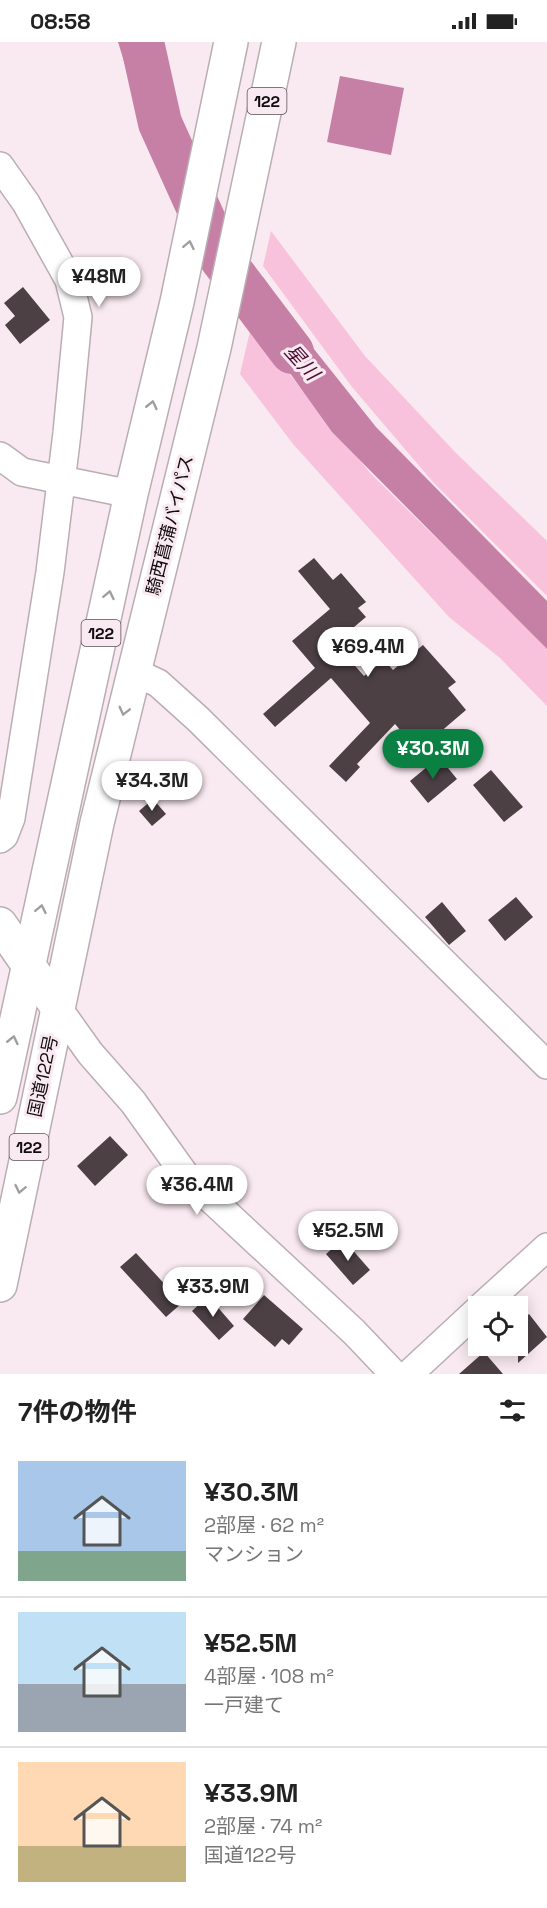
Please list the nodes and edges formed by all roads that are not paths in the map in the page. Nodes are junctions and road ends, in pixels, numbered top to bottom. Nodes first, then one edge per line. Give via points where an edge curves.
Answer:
1 (231, 42) edge
2 (258, 42) edge
3 (279, 42) edge
4 (246, 148) junction
5 (0, 166) edge
6 (206, 338) junction
7 (0, 456) edge
8 (60, 481) junction
9 (131, 494) junction
10 (134, 672) junction
11 (86, 700) junction
12 (0, 839) edge
13 (0, 924) edge
14 (29, 966) junction
15 (57, 1008) junction
16 (547, 1065) edge
17 (0, 1097) edge
18 (547, 1247) edge
19 (0, 1285) edge
20 (493, 1296) edge
21 (468, 1319) edge
22 (394, 1374) edge
23 (409, 1374) edge

9 -> 1 main road, 122 via 177,302
2 - 4 main road
3 - 4 main road, 騎西菖蒲バイパス / 122
4 - 6 main road, 騎西菖蒲バイパス / 122
5 - 8 street via 27,203 69,280 78,317
6 - 10 main road, 騎西菖蒲バイパス / 122
6 - 11 main road via 130,603 113,652
7 - 8 street via 22,472
8 - 9 street
8 - 12 street via 50,572 12,808
11 -> 9 main road, 122
10 -> 15 main road, 騎西菖蒲バイパス / 122
10 - 16 street via 158,683 198,719
14 -> 11 main road, 122
13 - 14 main road
14 - 15 main road
17 -> 14 main road, 国道122号 / 122
15 -> 19 main road, 国道122号 / 122
15 - 22 street via 133,1102 186,1176
18 - 20 street
21 - 23 street

